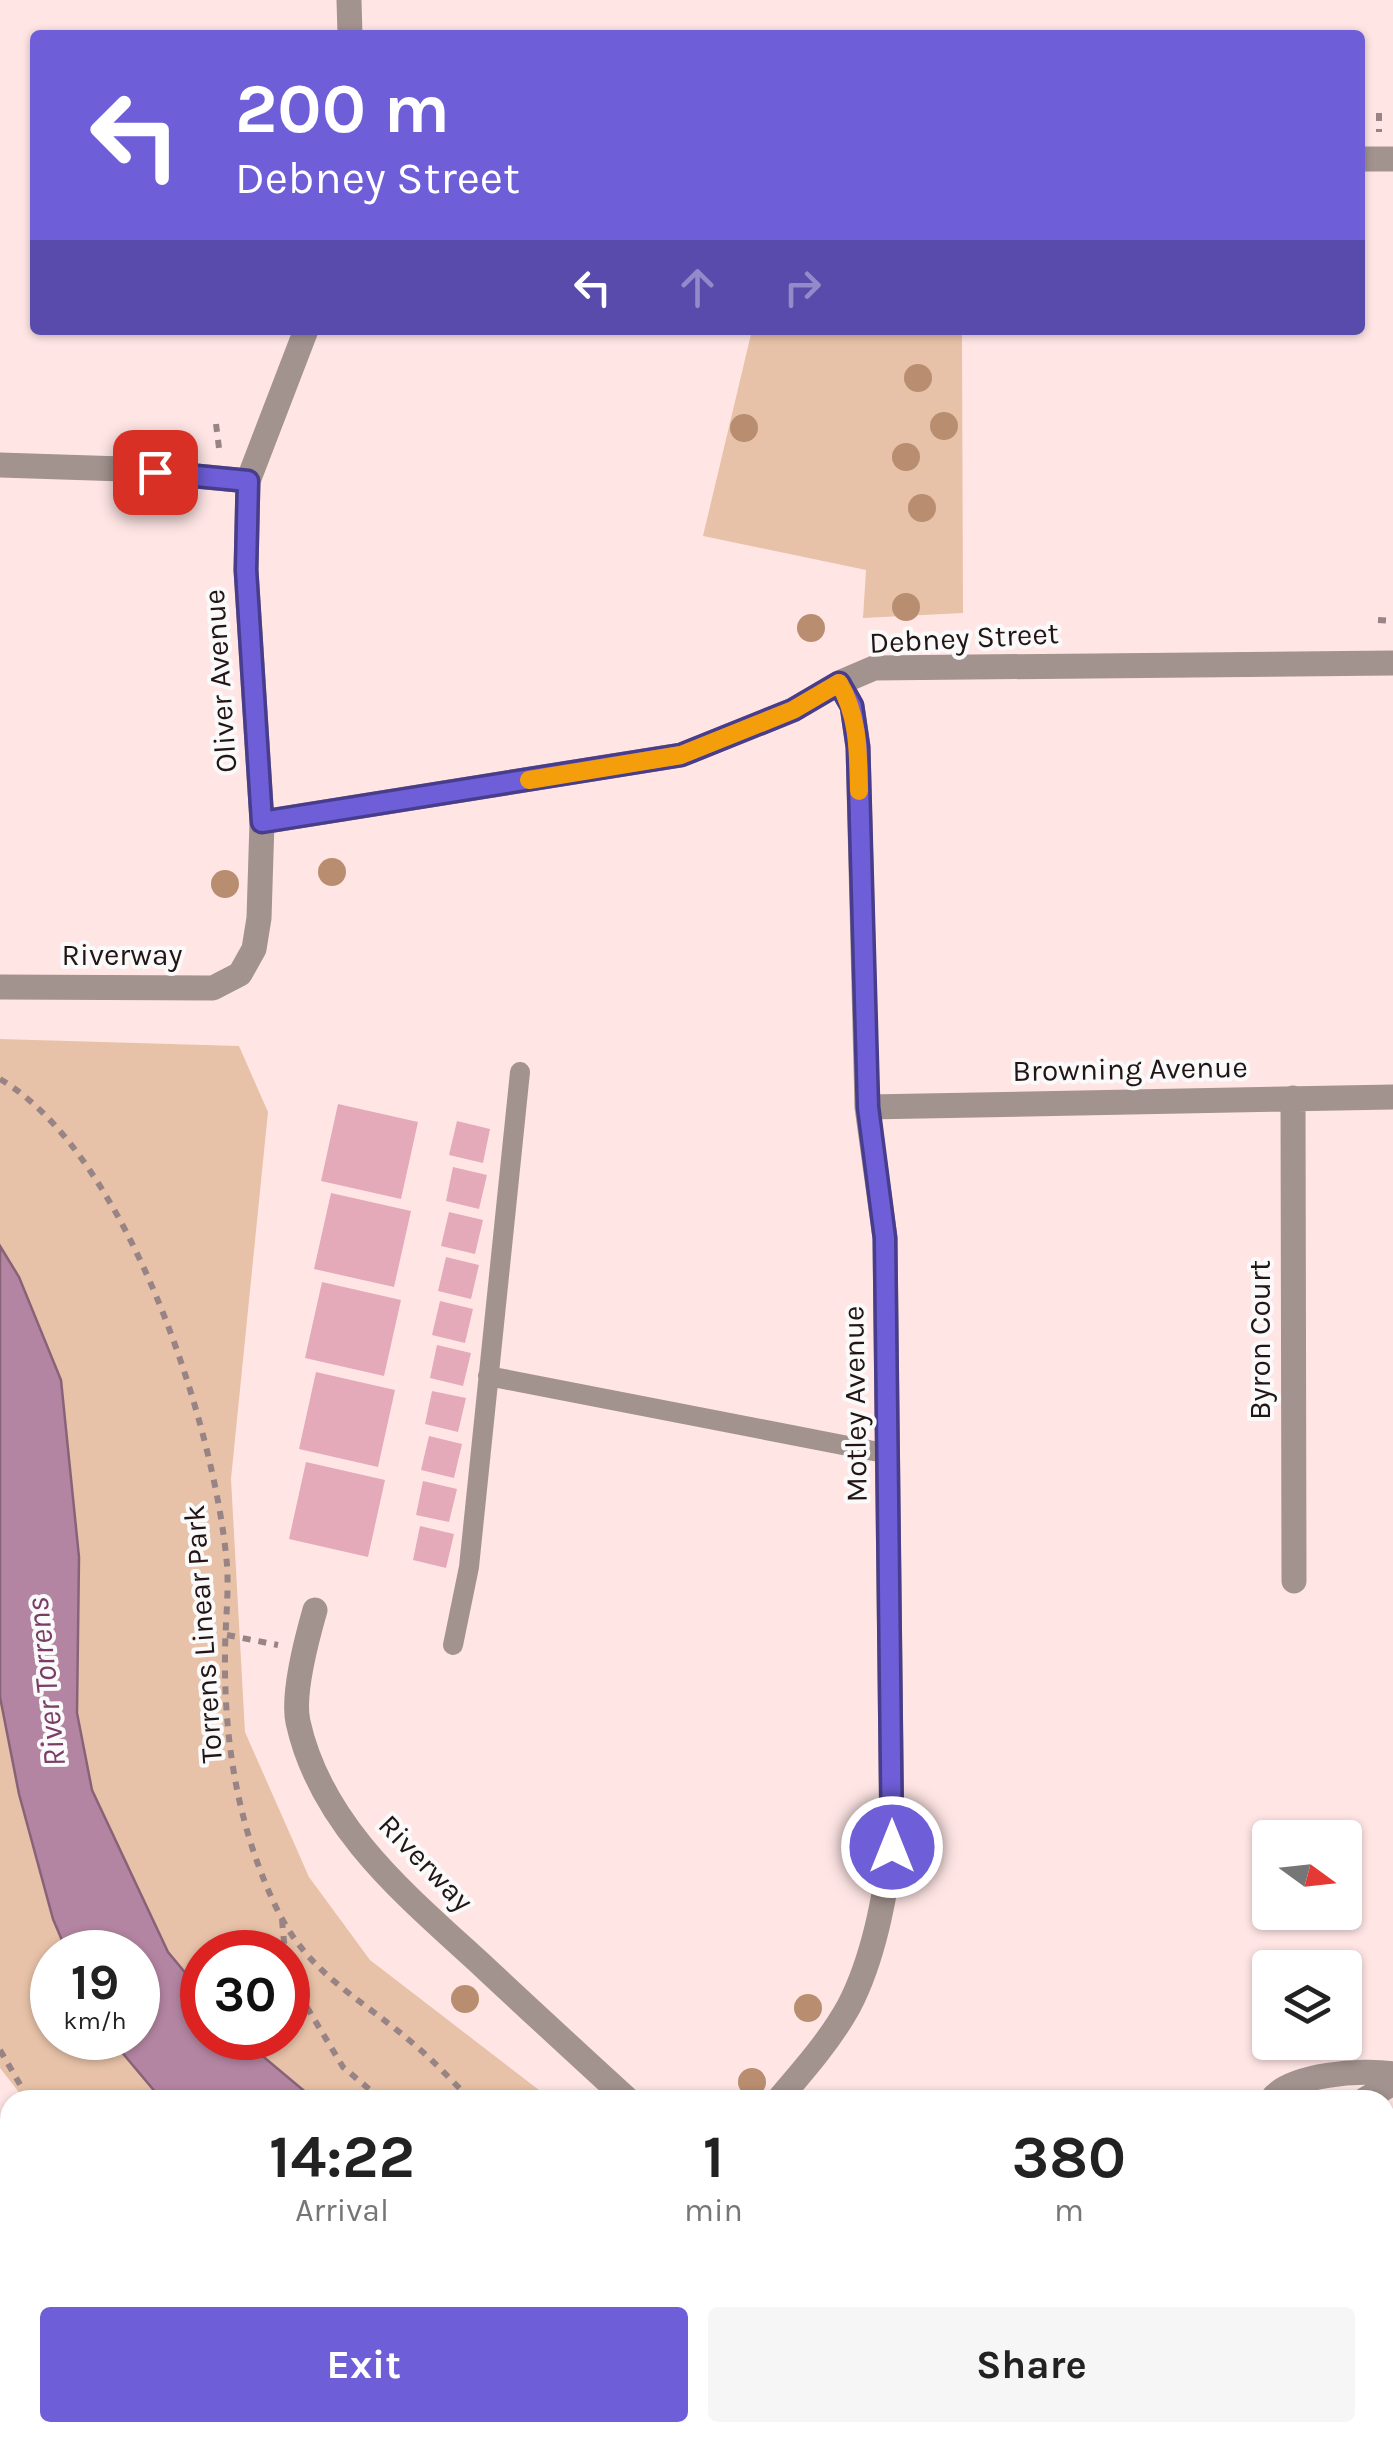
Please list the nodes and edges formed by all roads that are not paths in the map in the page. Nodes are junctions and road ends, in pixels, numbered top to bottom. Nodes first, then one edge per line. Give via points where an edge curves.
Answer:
1 (349, 0) edge
2 (350, 30) edge
3 (1365, 158) edge
4 (1393, 159) edge
5 (304, 335) edge
6 (0, 466) edge
7 (248, 481) junction
8 (1393, 663) edge
9 (839, 683) junction
10 (262, 822) junction
11 (240, 974) joint
12 (0, 987) edge
13 (520, 1072) dead end
14 (1393, 1097) edge
15 (1292, 1098) junction
16 (868, 1107) junction
17 (488, 1376) junction
18 (889, 1454) junction
19 (1294, 1581) dead end
20 (315, 1610) dead end
21 (453, 1644) dead end
22 (1393, 2074) edge
23 (617, 2090) edge
24 (787, 2090) edge
25 (1284, 2090) edge

1 - 2 street
3 - 4 street
5 - 7 street, Oliver Avenue
6 - 7 street
7 - 10 street, Oliver Avenue via 246,570
8 - 9 street, Debney Street via 909,666 874,668
9 - 10 street, Debney Street via 793,710 681,755
9 - 16 street, Motley Avenue via 852,706 858,747
10 - 11 street, Oliver Avenue via 259,918 254,949
11 - 12 street, Riverway via 214,988
13 - 17 lane
14 - 15 street, Browning Avenue
15 - 16 street, Browning Avenue
15 - 19 street, Byron Court
16 - 18 street, Motley Avenue via 885,1238
17 - 18 lane
17 - 21 lane
18 - 24 street, Motley Avenue via 892,1847 881,1917 850,2005
20 - 23 street, Riverway via 296,1718 331,1804 376,1867
22 - 25 street via 1371,2070

